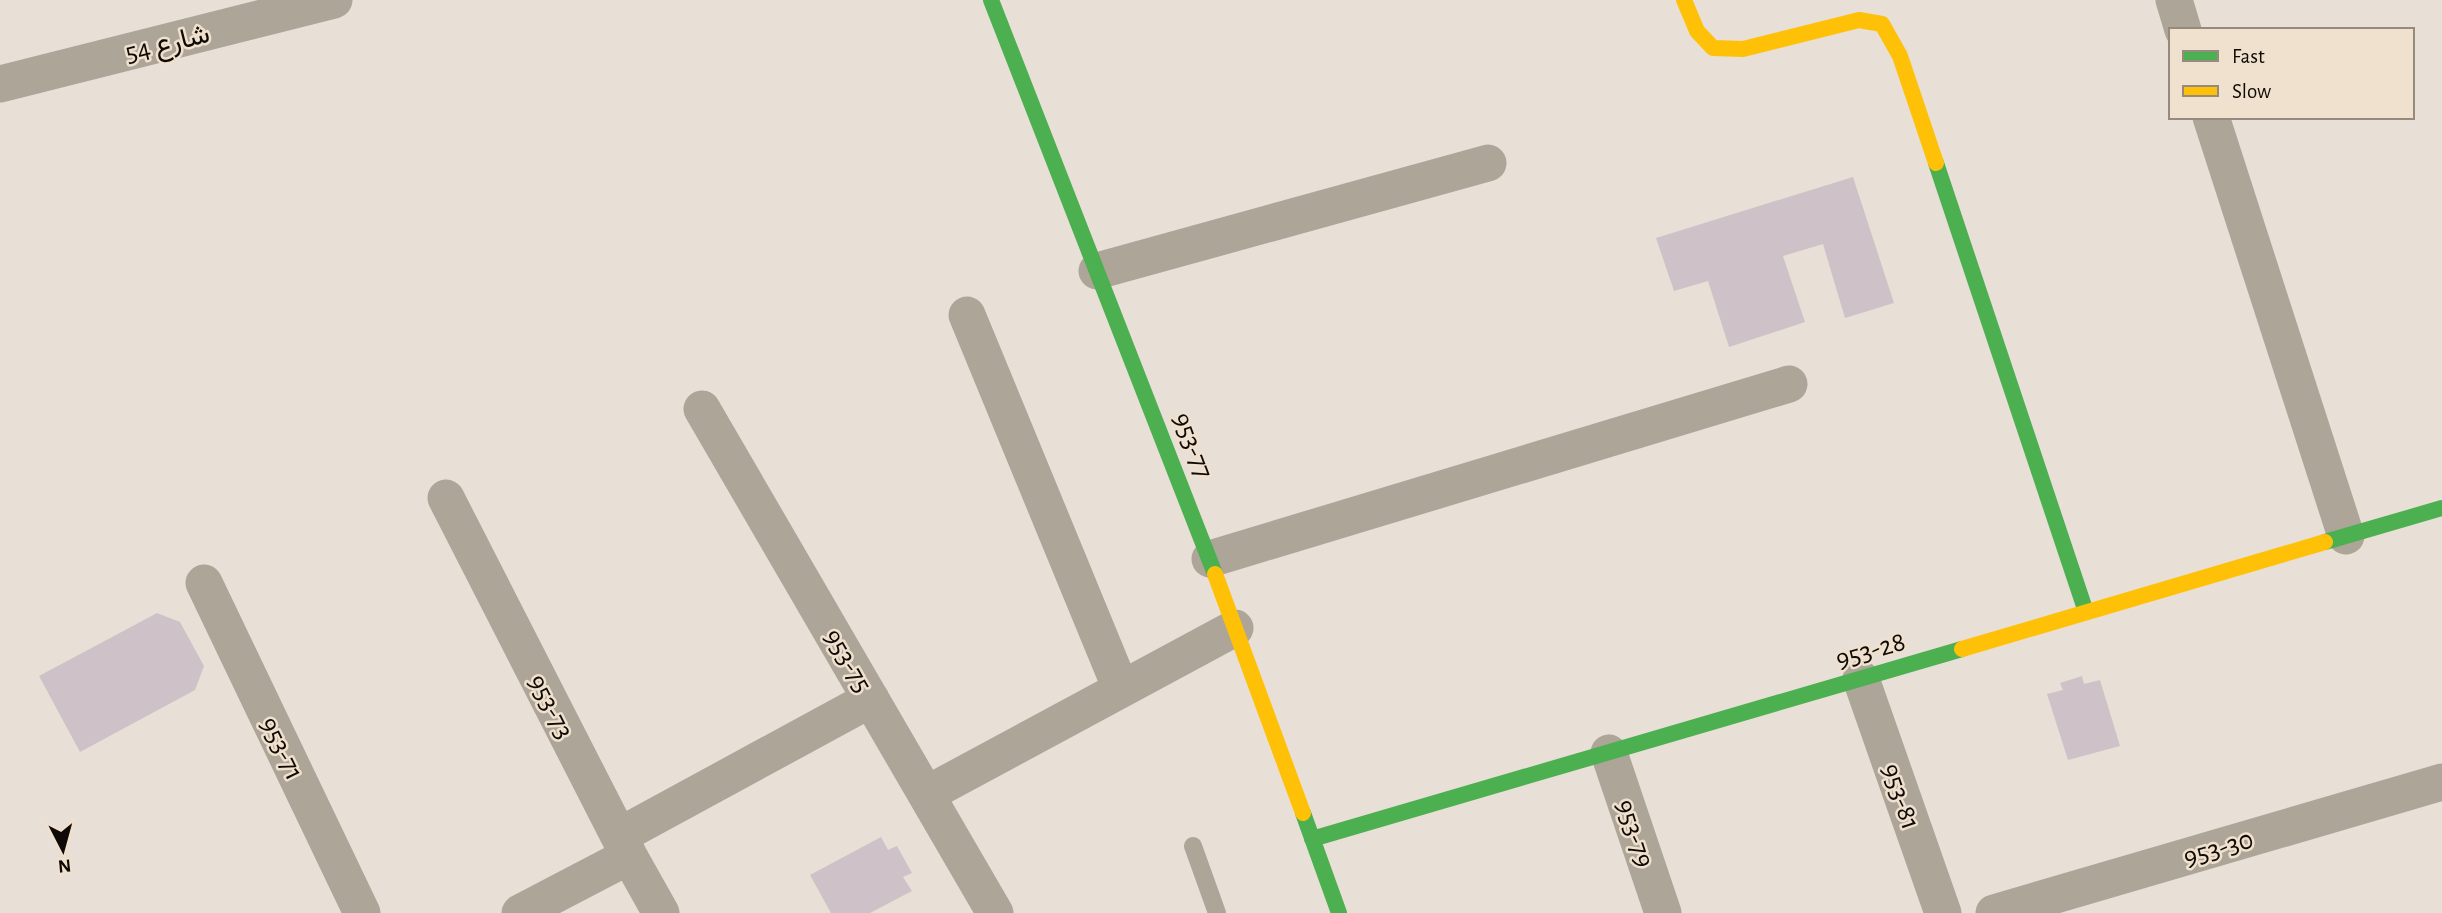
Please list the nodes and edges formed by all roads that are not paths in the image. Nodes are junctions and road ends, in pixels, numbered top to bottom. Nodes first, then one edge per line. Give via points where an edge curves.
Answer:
1 (334, 0) edge
2 (991, 0) edge
3 (1684, 0) edge
4 (2174, 0) edge
5 (2182, 28) edge
6 (0, 84) edge
7 (2212, 119) edge
8 (1488, 163) dead end
9 (1097, 271) junction
10 (967, 315) dead end
11 (1789, 384) dead end
12 (702, 408) dead end
13 (446, 498) dead end
14 (2442, 508) edge
15 (2346, 536) junction
16 (1210, 559) junction
17 (204, 583) dead end
18 (2086, 612) junction
19 (1235, 628) junction
20 (1861, 679) junction
21 (1121, 689) junction
22 (871, 699) junction
23 (1609, 753) junction
24 (2442, 782) edge
25 (927, 794) junction
26 (1312, 839) junction
27 (624, 846) junction
28 (1193, 846) dead end
29 (362, 913) edge
30 (520, 913) edge
31 (661, 913) edge
32 (995, 913) edge
33 (1217, 913) edge
34 (1339, 913) edge
35 (1663, 913) edge
36 (1942, 913) edge
37 (1994, 913) edge

1 - 6 street, شارع 54
2 - 9 street, 953-77
3 - 18 street via 1697,31 1713,48 1743,49 1859,20 1882,24 1900,56
4 - 5 street
7 - 15 street
8 - 9 street
9 - 16 street, 953-77
10 - 21 street
11 - 16 street
12 - 22 street, 953-75
13 - 27 street, 953-73
14 - 15 street, 953-28
15 - 18 street, 953-28
16 - 19 street, 953-77
17 - 29 street, 953-71
18 - 20 street, 953-28
19 - 21 street
19 - 26 street, 953-77
20 - 23 street, 953-28
20 - 36 street, 953-81
21 - 25 street
22 - 25 street, 953-75
22 - 27 street
23 - 26 street, 953-28
23 - 35 street, 953-79
24 - 37 street, 953-30
25 - 32 street, 953-75
26 - 34 street, 953-77
27 - 30 street
27 - 31 street, 953-73
28 - 33 lane

